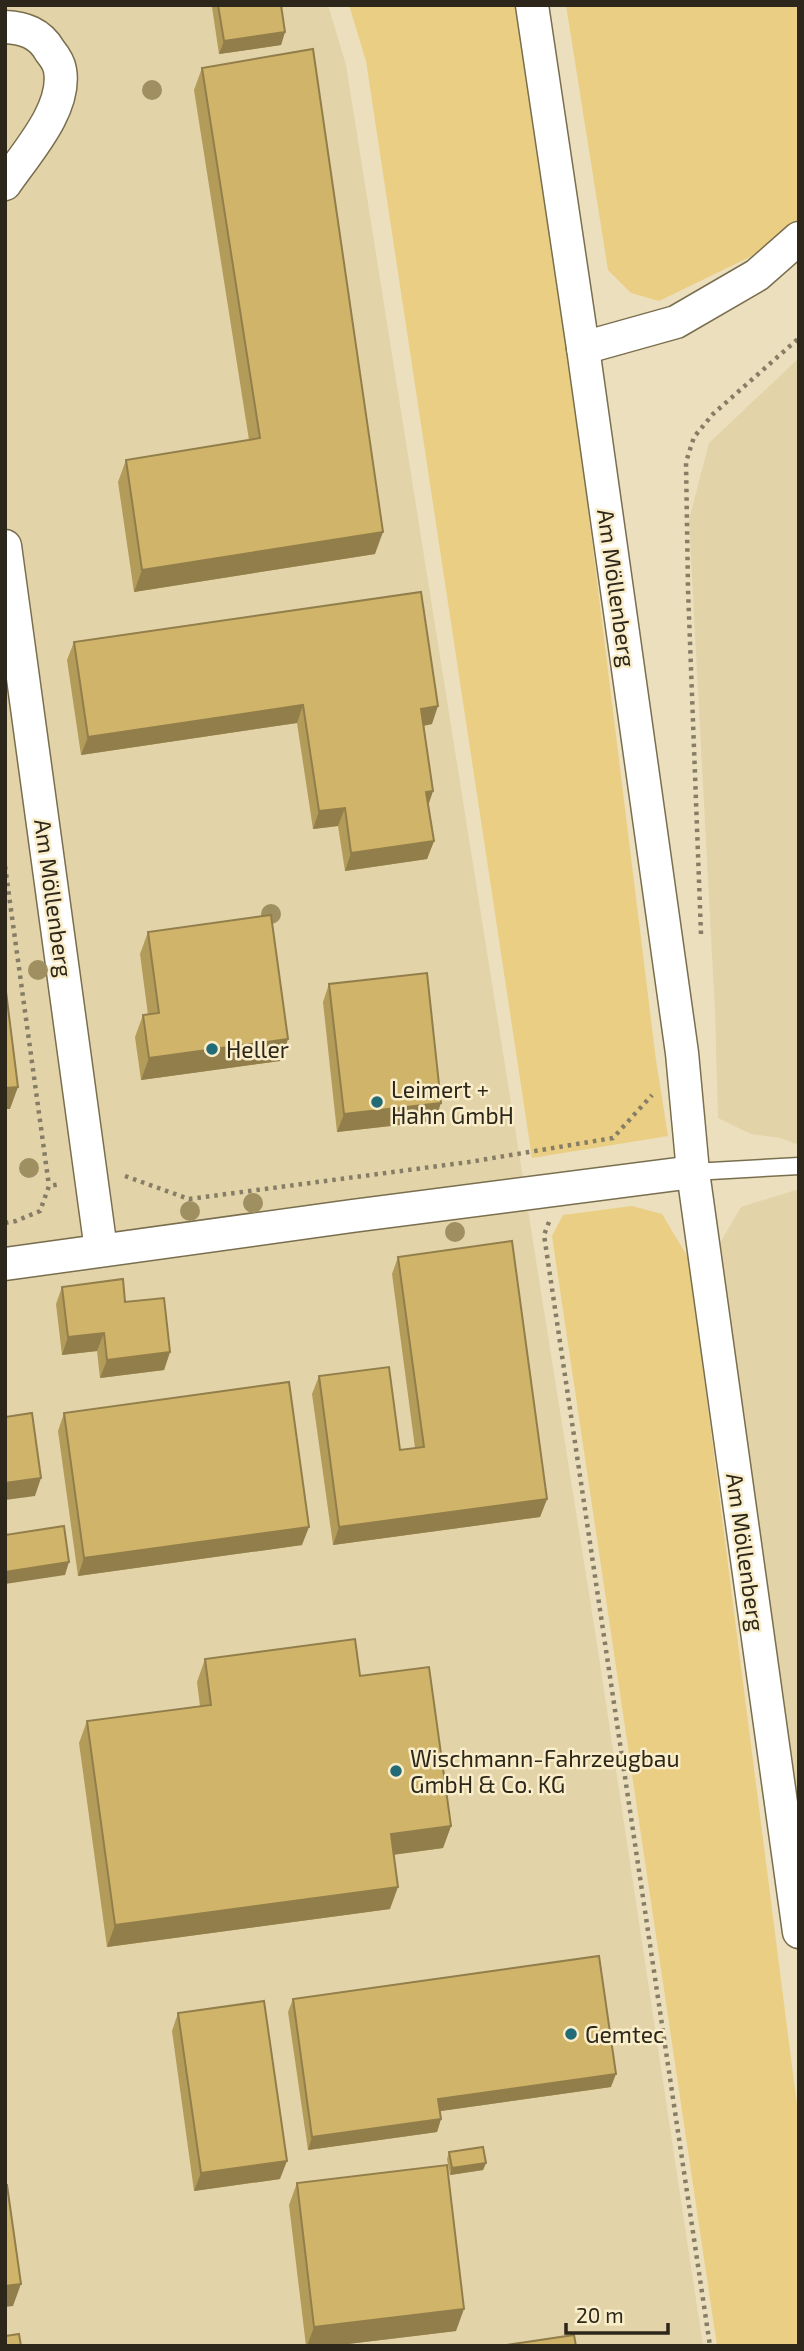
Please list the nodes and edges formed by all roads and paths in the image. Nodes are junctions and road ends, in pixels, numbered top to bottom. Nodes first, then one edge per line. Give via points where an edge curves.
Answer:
1 (532, 5) edge
2 (5, 27) edge
3 (5, 184) edge
4 (799, 238) edge
5 (799, 338) edge
6 (583, 348) junction
7 (5, 546) edge
8 (5, 866) edge
9 (701, 935) dead end
10 (682, 1053) junction
11 (799, 1166) edge
12 (693, 1172) junction
13 (92, 1179) junction
14 (49, 1186) junction
15 (554, 1191) junction
16 (5, 1223) edge
17 (101, 1250) junction
18 (5, 1264) edge
19 (799, 1933) edge
20 (710, 2346) edge

1 - 6 street, Am Möllenberg
2 - 3 street via 26,29 47,45 60,68 60,96
4 - 6 street via 757,275 676,322
5 - 9 path via 713,414 694,437 686,462
6 - 10 street, Am Möllenberg
7 - 13 street, Am Möllenberg
8 - 14 path
10 - 12 street, Am Möllenberg
10 - 13 path via 648,1101 612,1138 189,1199 124,1176
11 - 12 lane
12 - 15 street
12 - 19 street, Am Möllenberg
13 - 14 path
13 - 17 street, Am Möllenberg
14 - 16 path via 40,1211
15 - 17 street
15 - 20 path via 554,1210 544,1235
17 - 18 street

